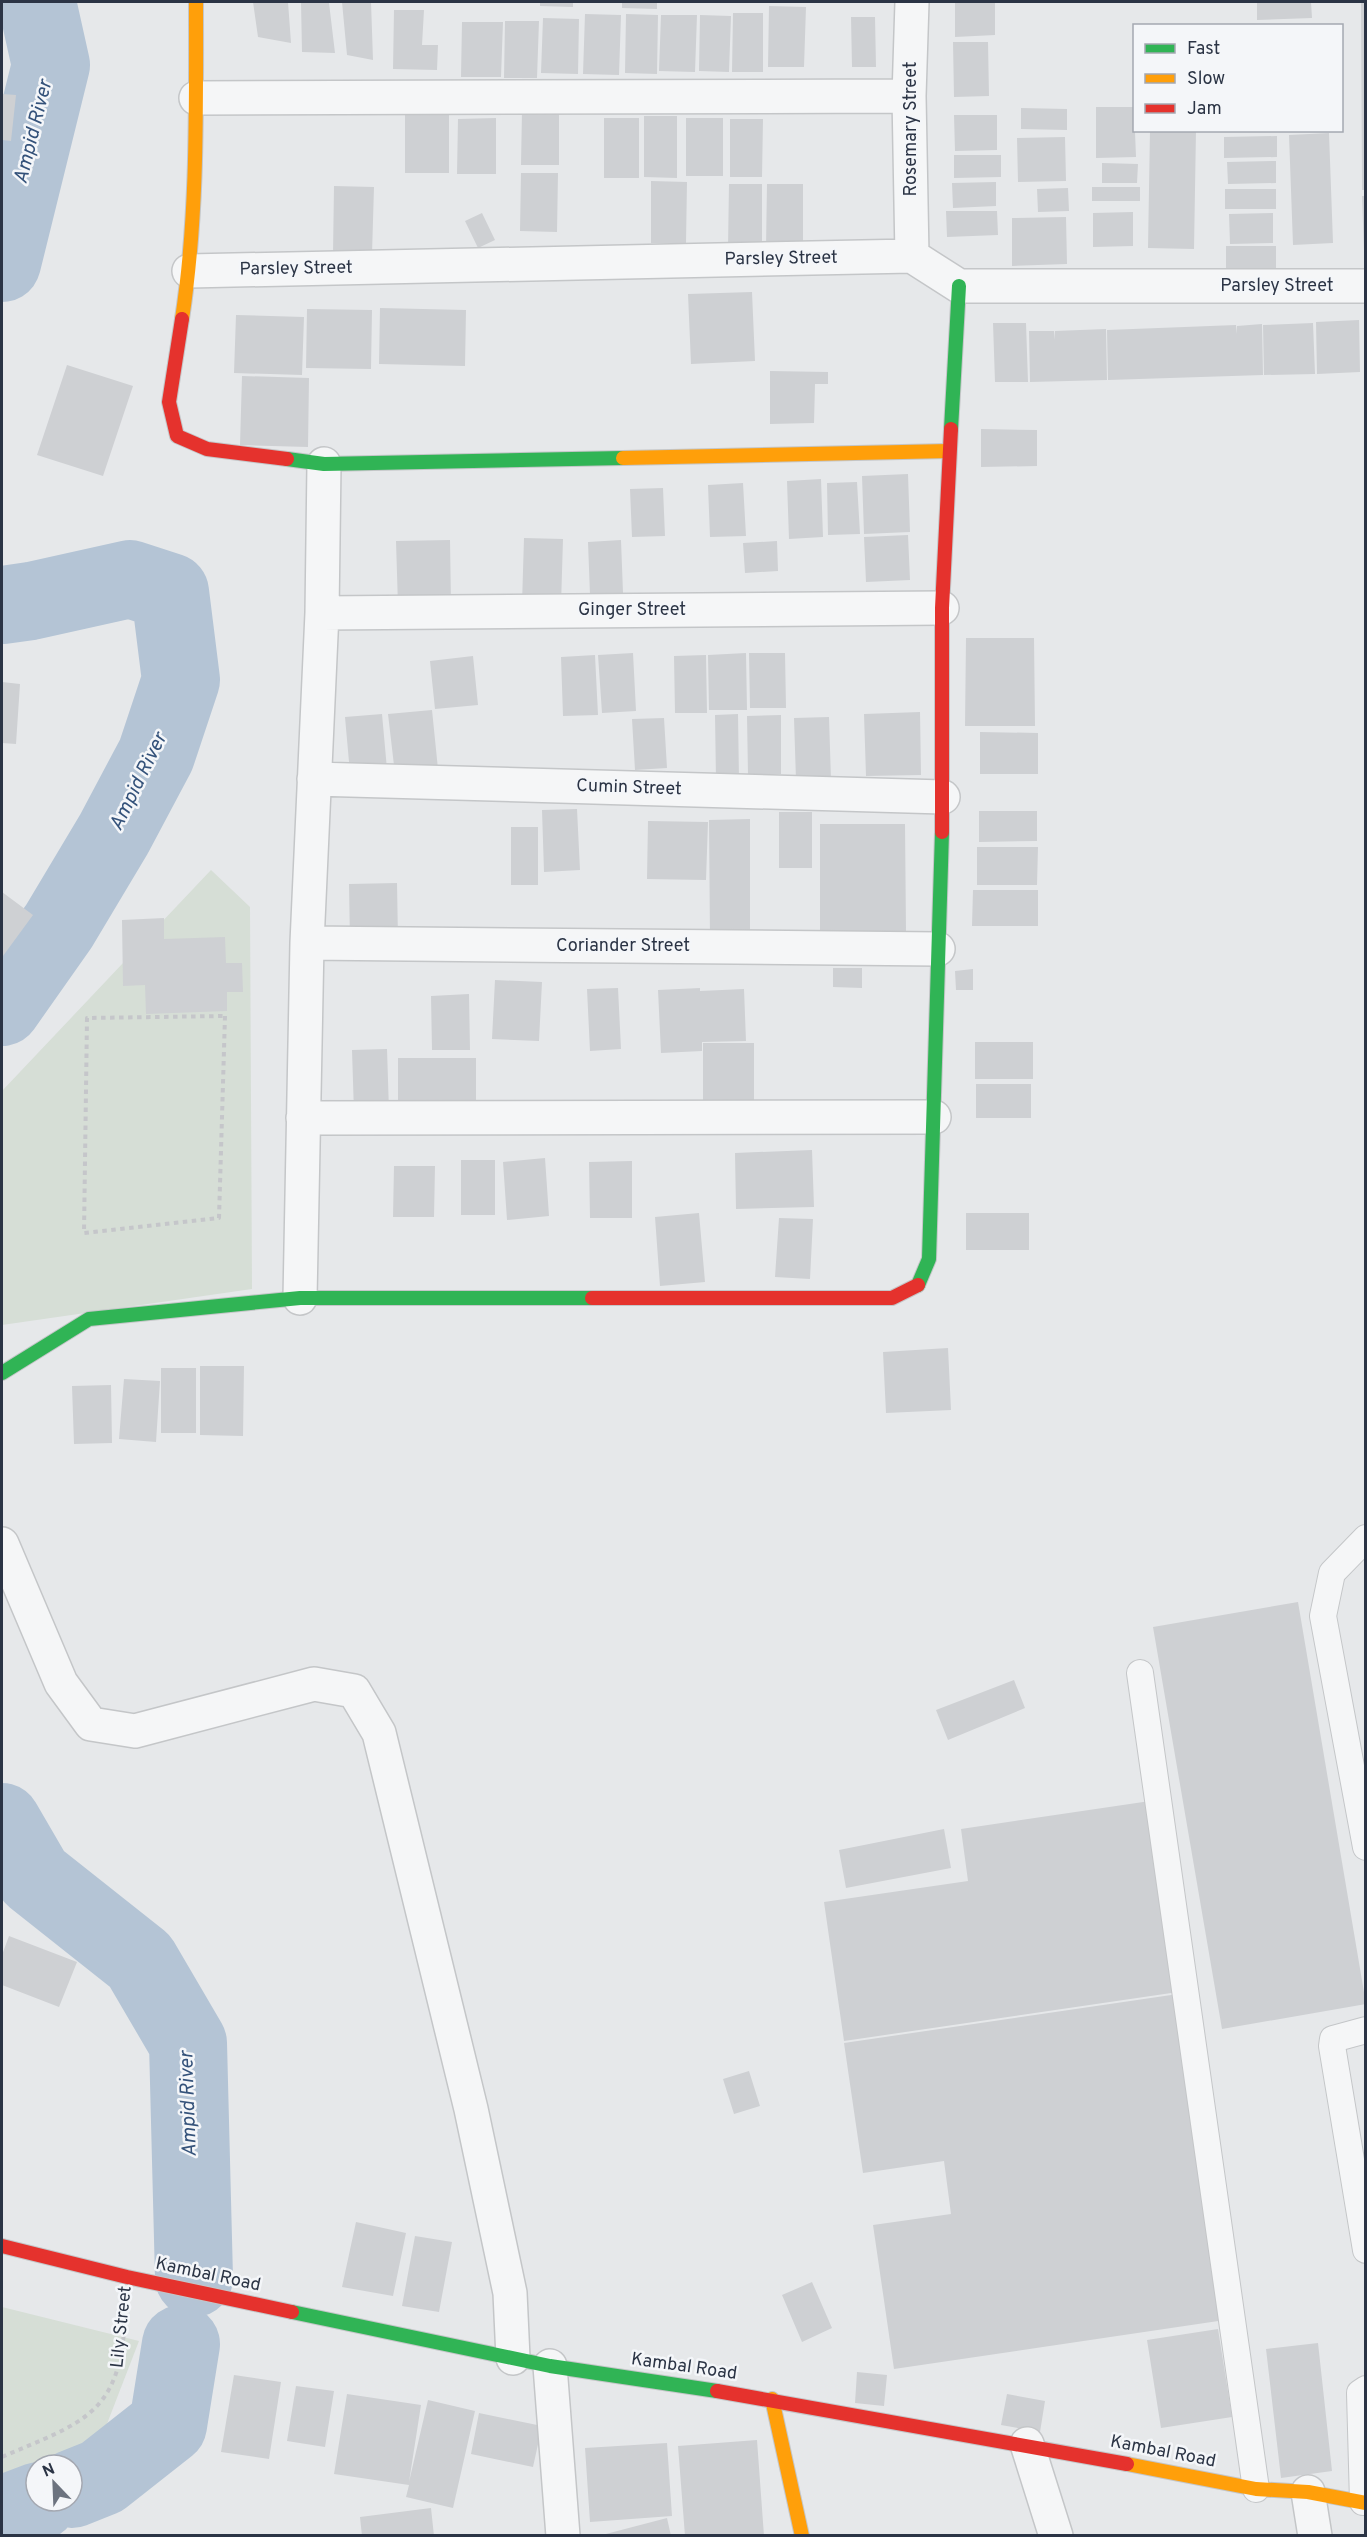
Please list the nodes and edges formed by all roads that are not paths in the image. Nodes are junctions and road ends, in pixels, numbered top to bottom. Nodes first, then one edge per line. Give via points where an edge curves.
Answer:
1 (196, 2) edge
2 (912, 2) edge
3 (909, 96) junction
4 (196, 98) junction
5 (912, 256) junction
6 (189, 271) junction
7 (959, 286) junction
8 (1365, 286) edge
9 (949, 452) junction
10 (324, 464) junction
11 (942, 608) junction
12 (322, 613) junction
13 (314, 779) junction
14 (943, 797) junction
15 (308, 944) junction
16 (938, 949) junction
17 (934, 1117) junction
18 (303, 1118) junction
19 (300, 1298) junction
20 (2, 1373) edge
21 (1365, 1538) edge
22 (2, 1544) edge
23 (1140, 1673) dead end
24 (1365, 1847) edge
25 (1365, 2030) edge
26 (2, 2246) edge
27 (1365, 2250) edge
28 (513, 2358) junction
29 (550, 2366) junction
30 (1365, 2389) edge
31 (772, 2399) junction
32 (1028, 2444) junction
33 (1256, 2489) junction
34 (1308, 2492) junction
35 (1364, 2502) edge
36 (563, 2535) edge
37 (802, 2535) edge
38 (1056, 2535) edge
39 (1315, 2535) edge

1 - 4 street
2 - 3 street, Rosemary Street
3 - 4 street
3 - 5 street, Rosemary Street
4 - 6 street
5 - 6 street, Parsley Street
5 - 7 street
6 - 10 street via 169,402 177,436 207,449
7 - 8 street, Parsley Street
7 - 9 street
9 - 10 street
9 - 11 street
10 - 12 street
11 - 12 street, Ginger Street
11 - 14 street
12 - 13 street
13 - 14 street, Cumin Street
13 - 15 street
14 - 16 street
15 - 16 street, Coriander Street
15 - 18 street
16 - 17 street
17 - 18 street
17 - 19 street via 929,1258 918,1285 892,1298
18 - 19 street
19 - 20 street via 89,1319
21 - 24 lane via 1332,1573 1323,1616
22 - 28 street via 61,1683 91,1724 135,1731 314,1684 354,1691 379,1733 471,2109 510,2293
23 - 33 lane
25 - 27 lane via 1339,2036 1333,2039 1332,2046
26 - 28 street, Kambal Road via 127,2277
28 - 29 street, Kambal Road
29 - 31 street, Kambal Road
29 - 36 street
30 - 35 lane via 1360,2393
31 - 32 street, Kambal Road
31 - 37 street
32 - 33 street, Kambal Road
32 - 38 street
33 - 34 street, Kambal Road
34 - 35 street, Kambal Road
34 - 39 street

